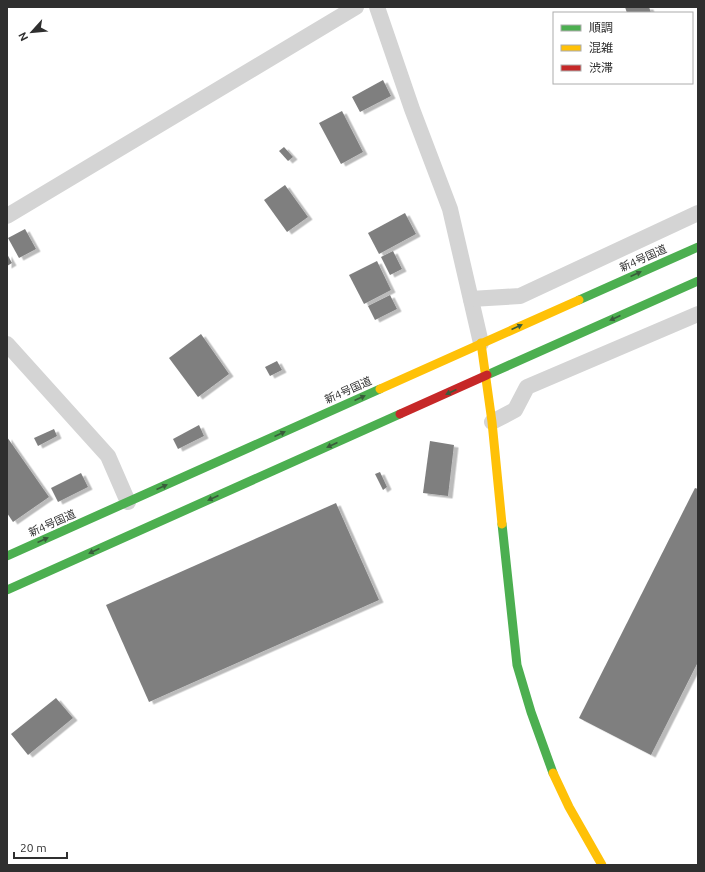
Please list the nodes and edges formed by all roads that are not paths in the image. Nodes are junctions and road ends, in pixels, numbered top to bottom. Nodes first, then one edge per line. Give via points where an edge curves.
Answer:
1 (356, 7) edge
2 (377, 7) edge
3 (698, 213) edge
4 (7, 216) edge
5 (698, 246) edge
6 (698, 281) edge
7 (471, 299) junction
8 (698, 314) edge
9 (481, 343) junction
10 (7, 344) edge
11 (486, 376) junction
12 (492, 422) junction
13 (128, 502) junction
14 (7, 556) edge
15 (7, 590) edge
16 (602, 865) edge

1 - 4 street
2 - 7 street via 412,110 450,209
3 - 7 street via 520,296
9 -> 5 main road, 新4号国道
6 -> 11 main road
7 - 9 street
8 - 12 street via 527,387 515,410
9 - 11 main road
13 -> 9 main road, 新4号国道
10 - 13 street via 108,456
11 - 12 main road
11 -> 15 main road
12 - 16 main road via 517,665 526,702 560,788
14 -> 13 main road, 新4号国道

